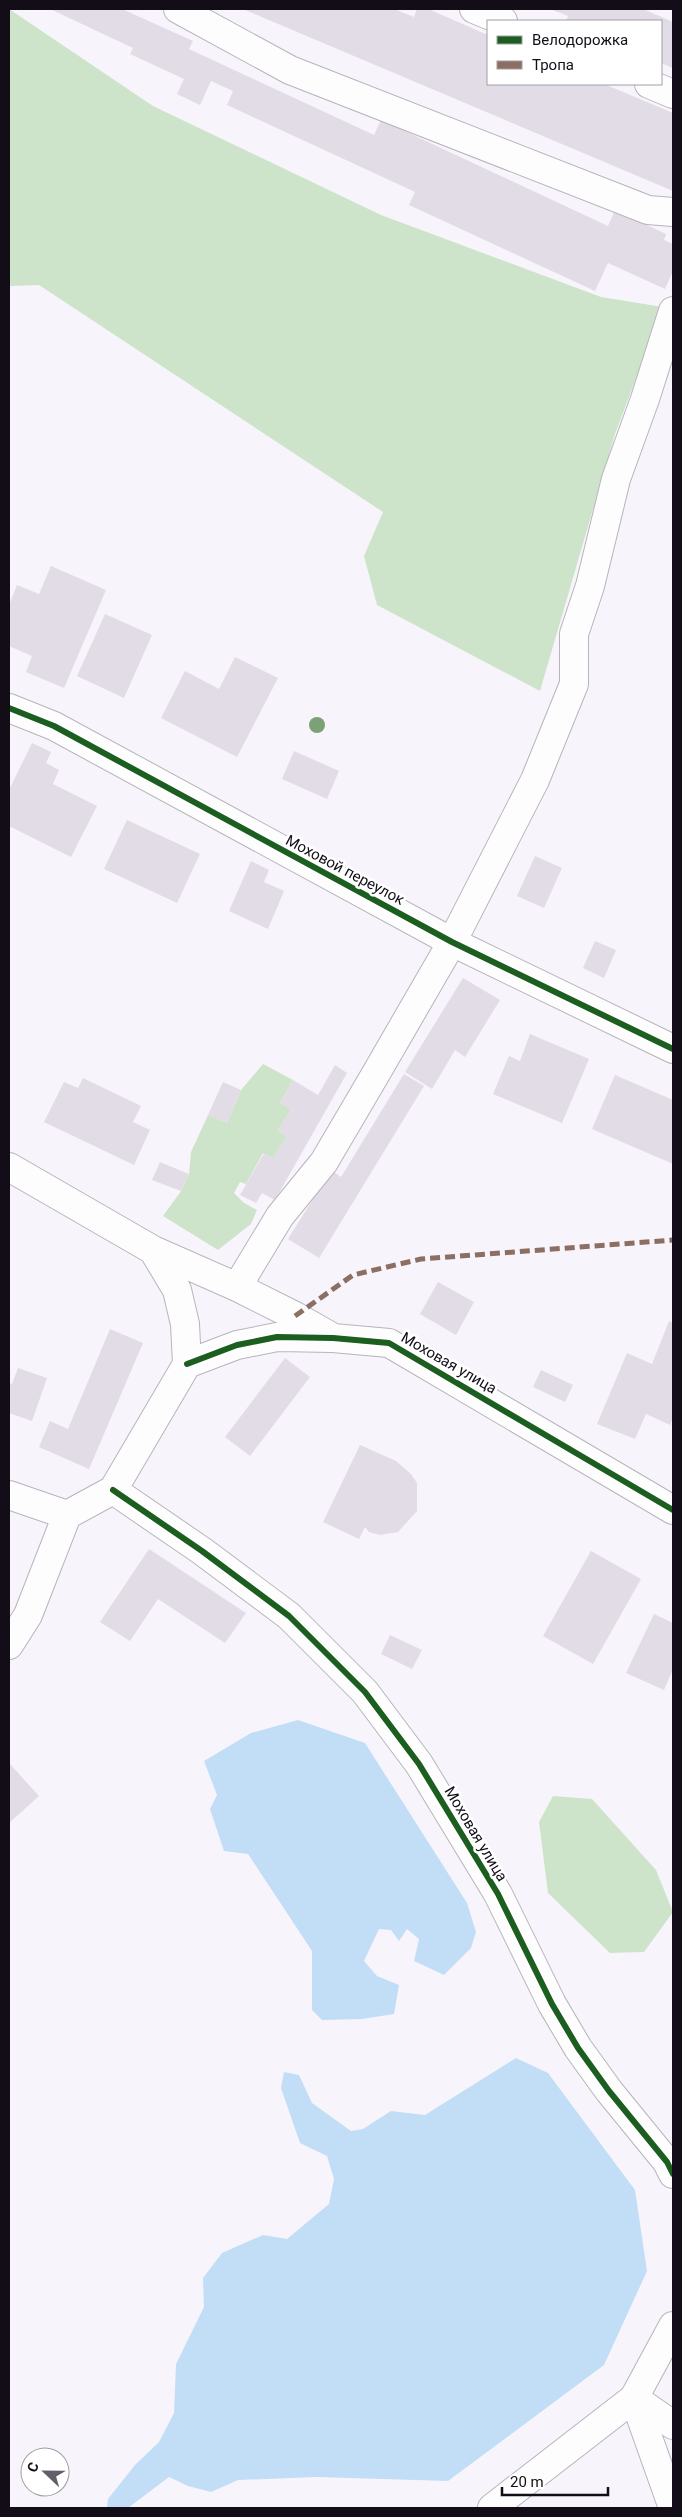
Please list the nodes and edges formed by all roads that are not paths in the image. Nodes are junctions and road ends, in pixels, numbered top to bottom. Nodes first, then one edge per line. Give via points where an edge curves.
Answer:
1 (178, 9) edge
2 (474, 9) edge
3 (501, 20) edge
4 (651, 85) edge
5 (673, 94) edge
6 (673, 212) edge
7 (673, 311) edge
8 (9, 708) edge
9 (452, 942) junction
10 (673, 1049) edge
11 (9, 1168) edge
12 (153, 1250) junction
13 (237, 1288) junction
14 (333, 1338) junction
15 (187, 1364) junction
16 (113, 1490) junction
17 (9, 1495) edge
18 (673, 1510) edge
19 (67, 1515) junction
20 (9, 1645) edge
21 (673, 2174) edge
22 (673, 2326) edge
23 (634, 2398) junction
24 (673, 2425) edge
25 (492, 2508) edge
26 (673, 2508) edge

1 - 6 street via 290,70 648,210
2 - 3 street
4 - 5 street
7 - 9 street via 616,479 590,586 574,634 574,684 536,780
8 - 9 street, Моховой переулок via 54,726
9 - 10 street, Моховой переулок
9 - 13 street via 324,1162 280,1216
11 - 12 street
12 - 13 street
12 - 15 street via 177,1290 185,1324
13 - 14 street
14 - 15 street, Моховая улица via 277,1337 237,1345
14 - 18 street, Моховая улица via 389,1343
15 - 16 street
16 - 19 street
16 - 21 street, Моховая улица via 289,1616 365,1692 419,1764 493,1886 552,2004 578,2048
17 - 19 street
19 - 20 street via 28,1615
22 - 23 street
23 - 24 street
23 - 25 street
23 - 26 street

